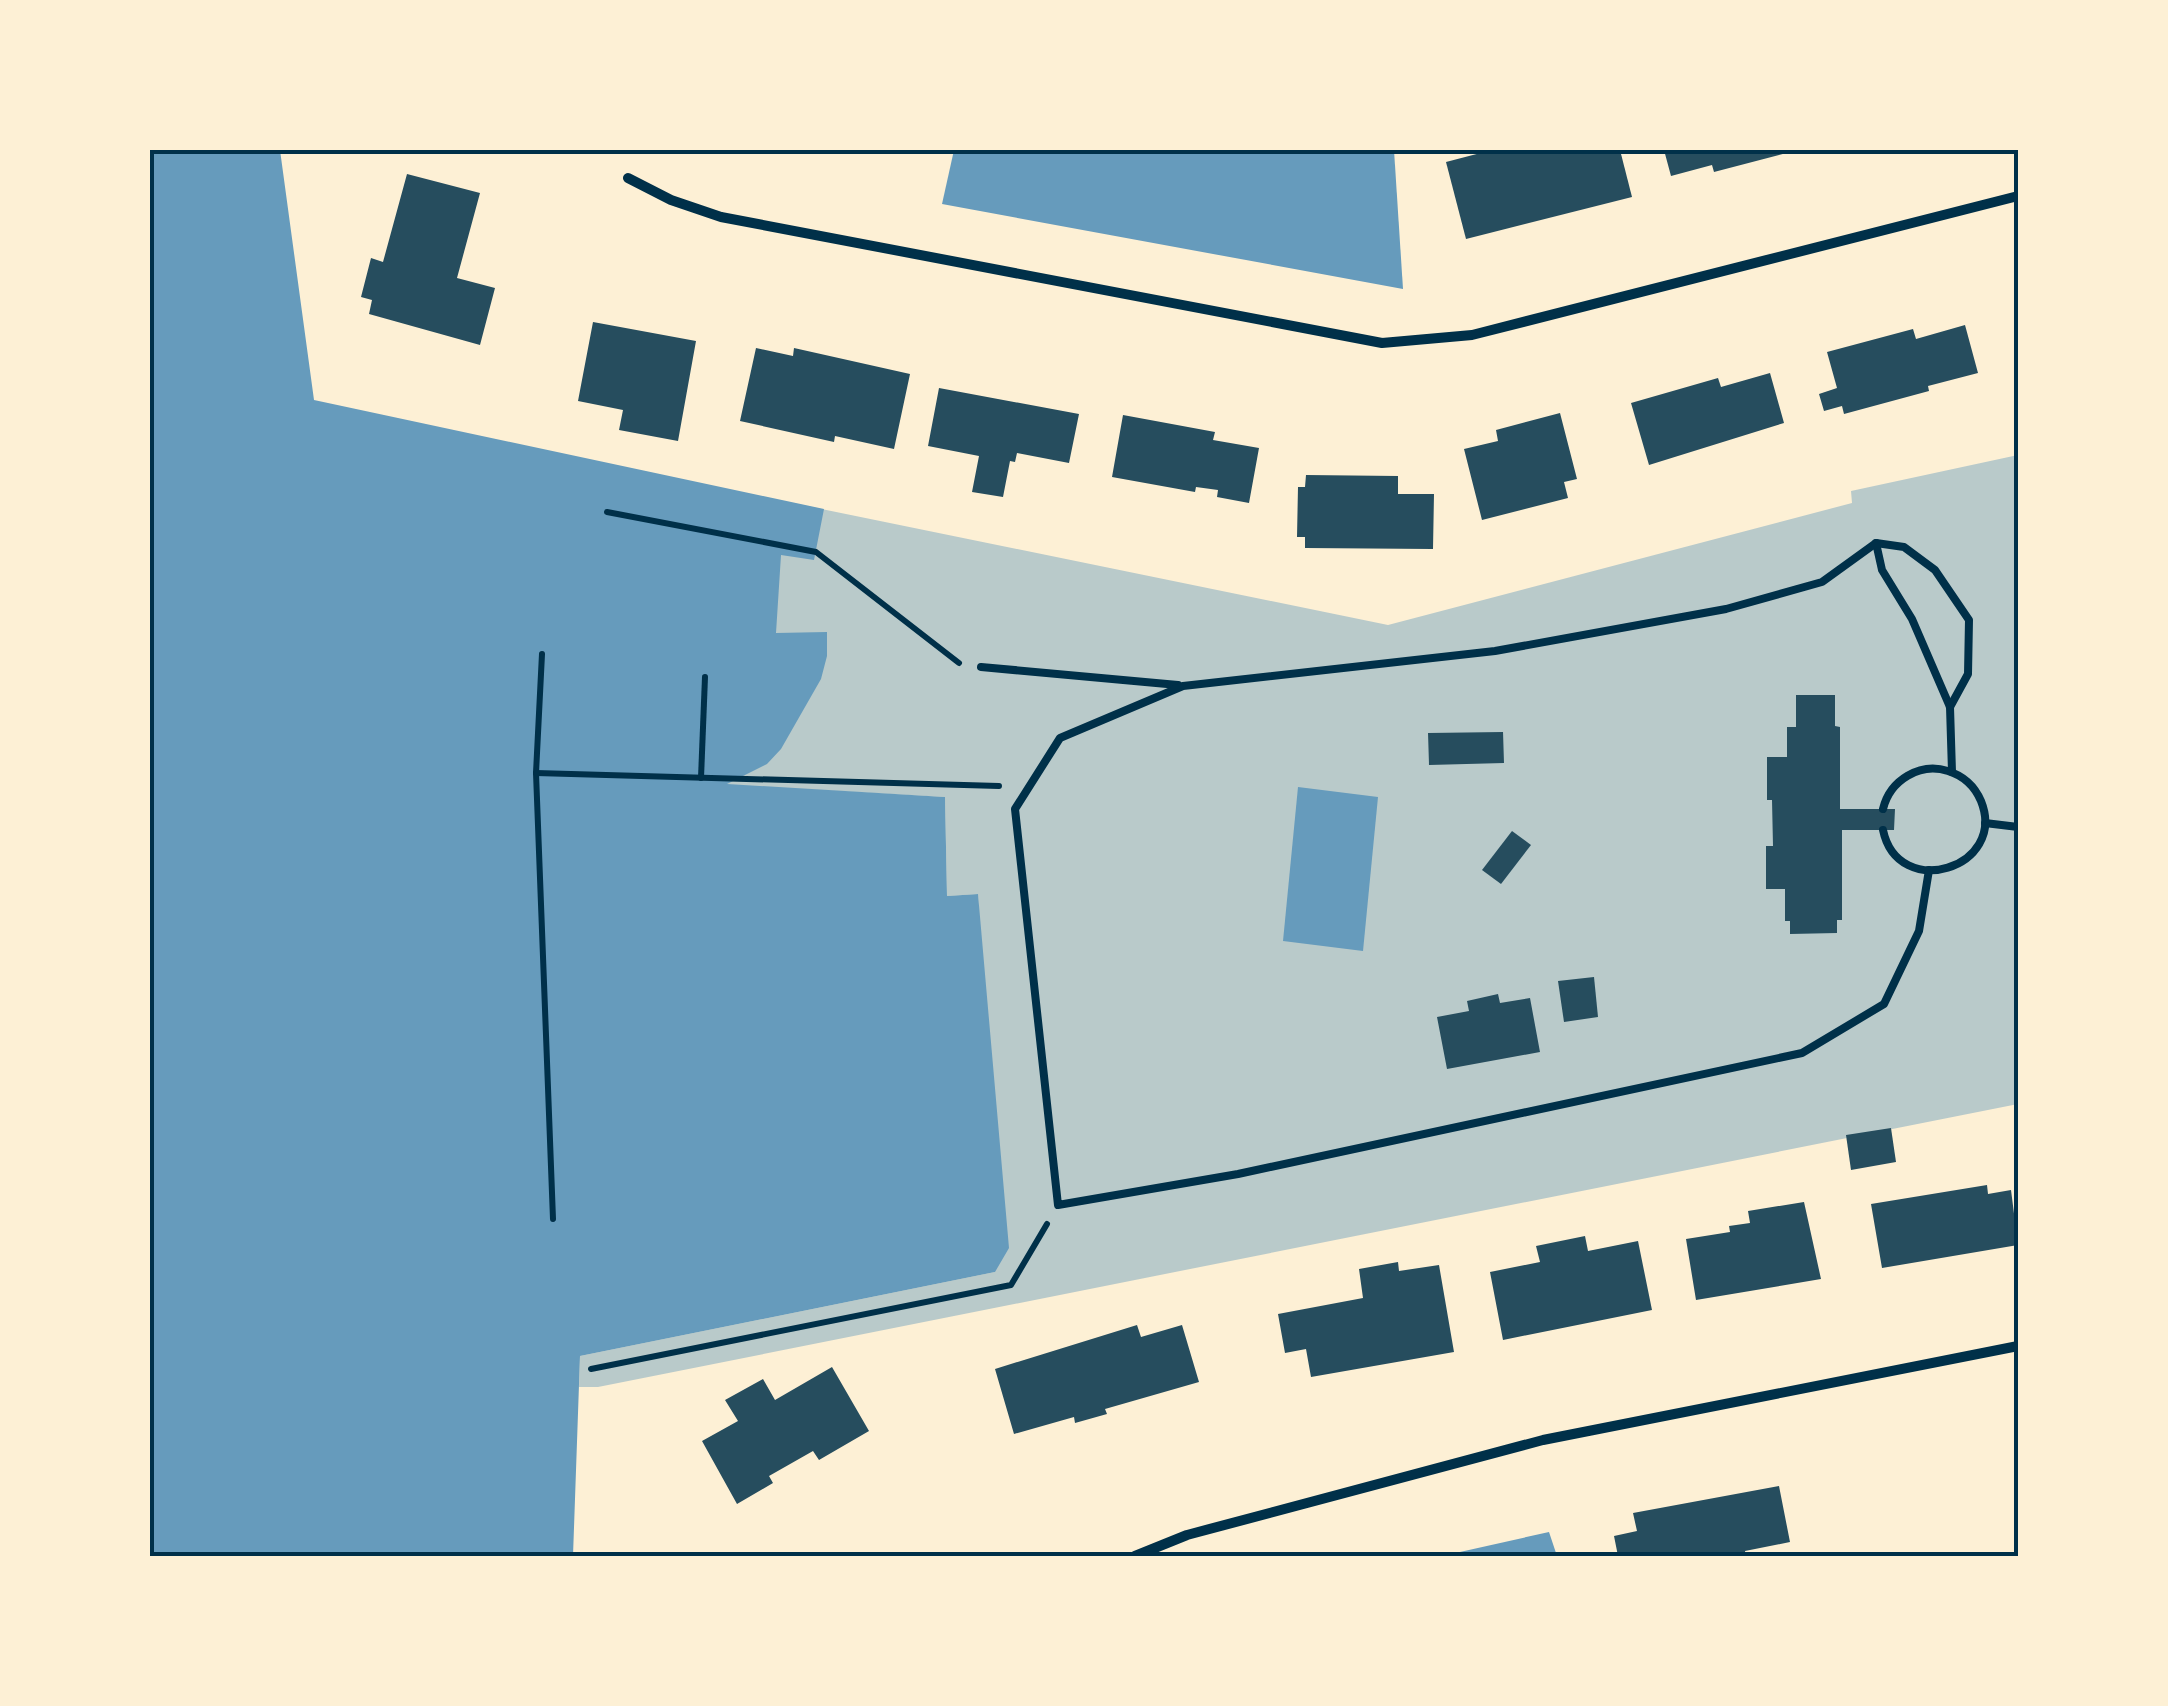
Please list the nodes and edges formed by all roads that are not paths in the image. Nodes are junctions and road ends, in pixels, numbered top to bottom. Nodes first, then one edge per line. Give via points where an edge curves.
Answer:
1 (628, 178) dead end
2 (2018, 196) edge
3 (1876, 543) junction
4 (981, 668) dead end
5 (1183, 686) junction
6 (1950, 707) junction
7 (1952, 772) junction
8 (1884, 809) dead end
9 (1985, 823) junction
10 (2018, 828) edge
11 (1883, 830) dead end
12 (1929, 870) junction
13 (2018, 1346) edge
14 (1135, 1556) edge

1 - 2 street via 721,216 1382,343 1472,335
3 - 5 lane via 1822,582 1726,609 1495,651
3 - 6 lane via 1882,570 1912,619
3 - 6 lane via 1904,546 1936,570 1969,620 1968,674
4 - 5 lane
5 - 12 lane via 1060,738 1015,809 1058,1205 1238,1174 1802,1053 1884,1004 1919,931
6 - 7 lane
7 - 8 lane via 1936,768 1905,776
7 - 9 lane via 1977,792
9 - 10 lane
9 - 12 lane via 1971,855 1956,866
11 - 12 lane via 1905,863
13 - 14 street via 1543,1440 1187,1535

